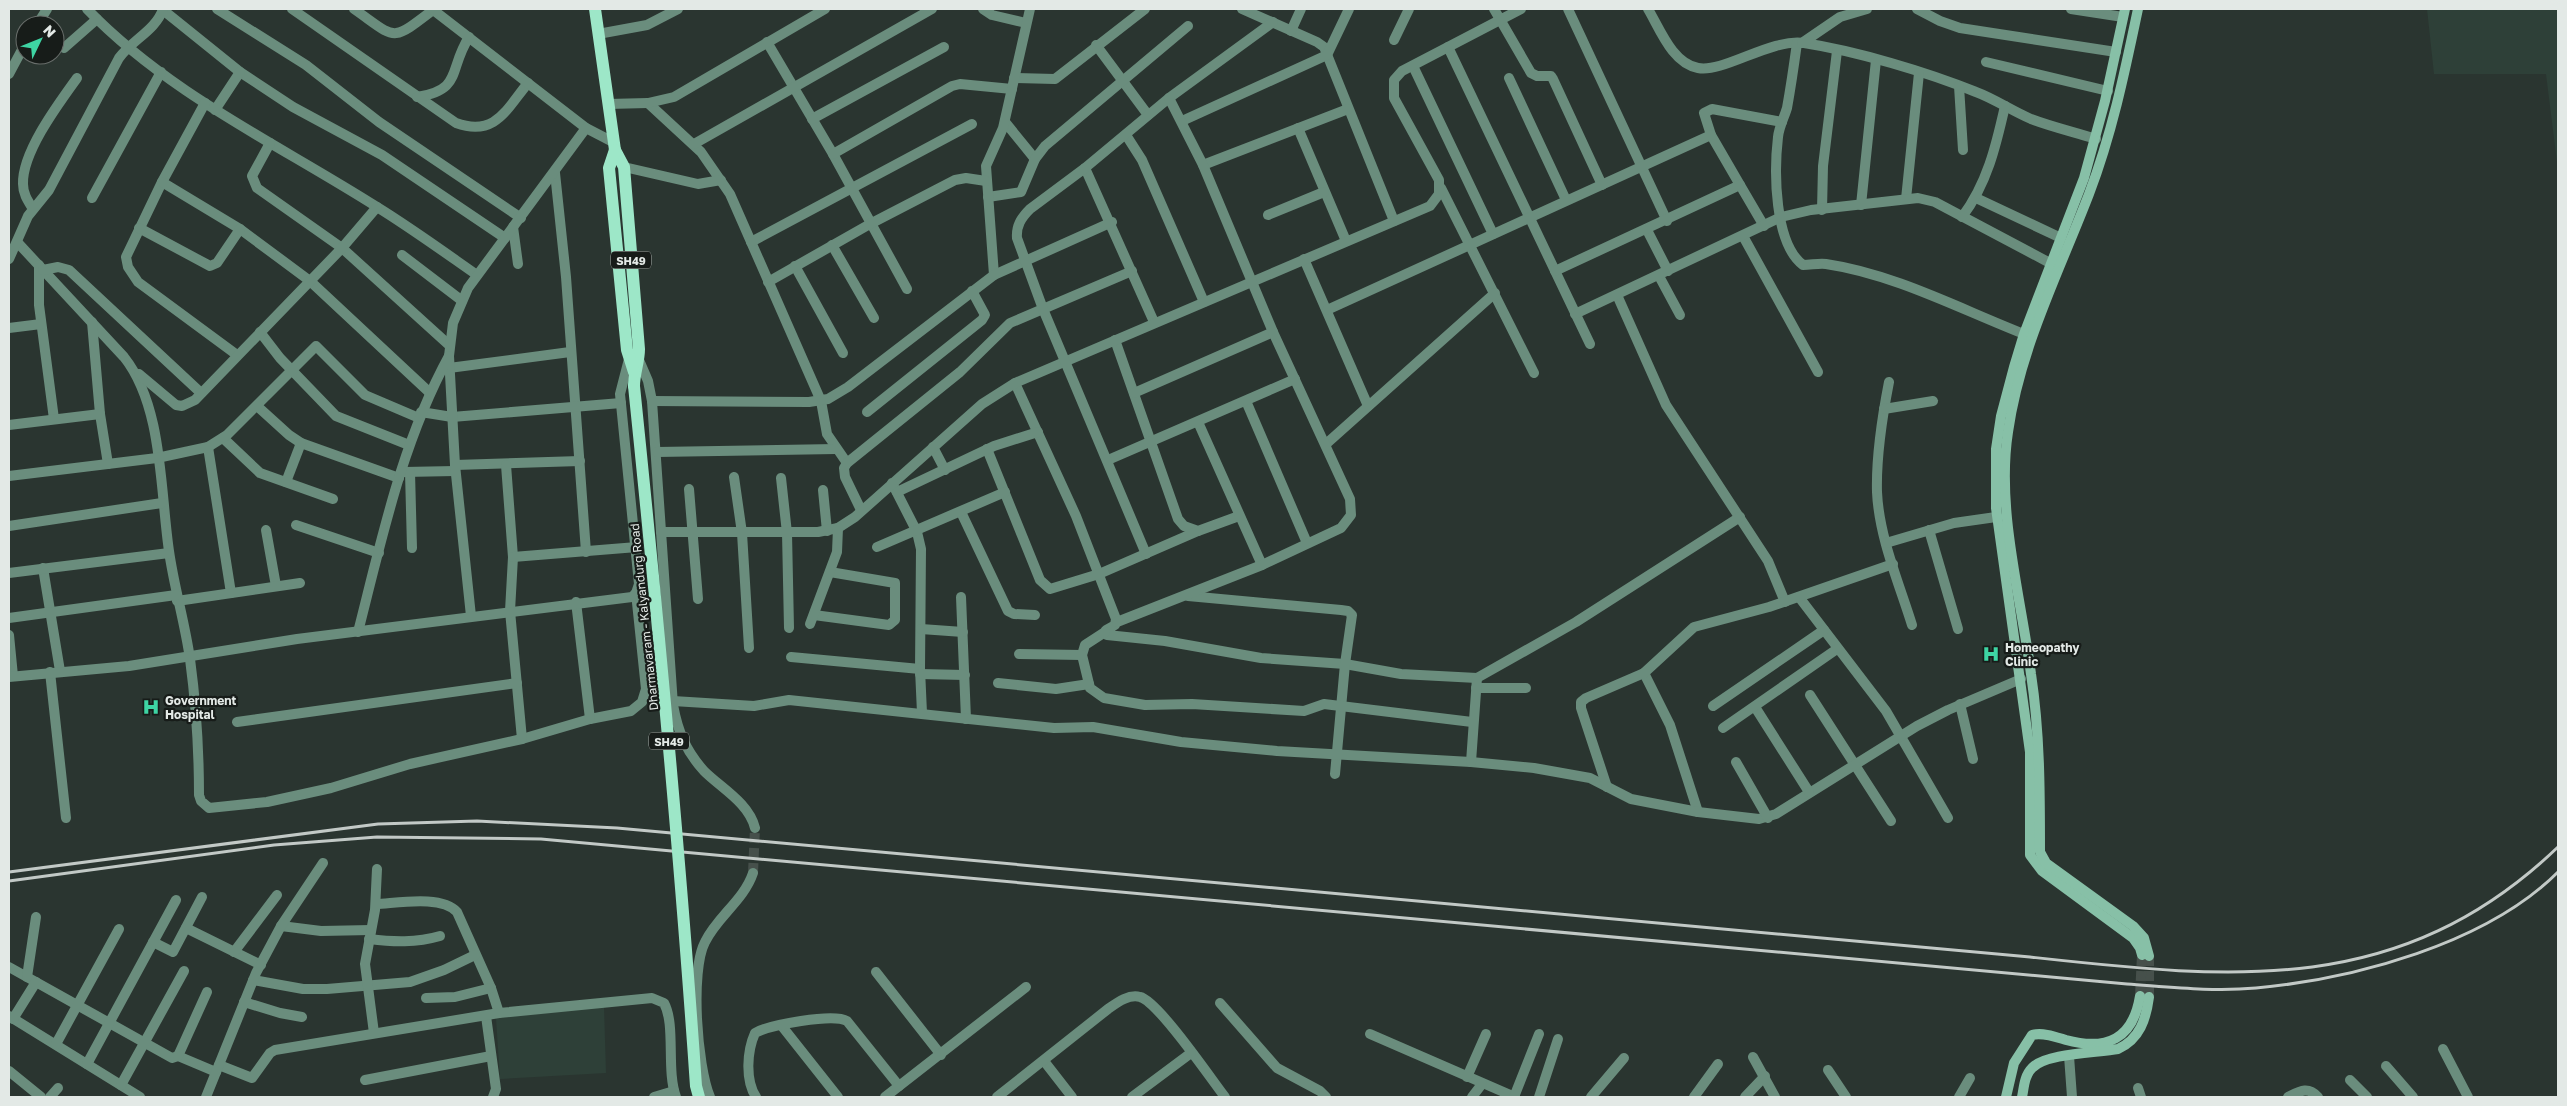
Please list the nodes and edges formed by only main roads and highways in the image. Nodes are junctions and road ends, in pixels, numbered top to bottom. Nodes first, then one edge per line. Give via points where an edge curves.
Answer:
1 (595, 9) edge
2 (2138, 9) edge
3 (2124, 13) edge
4 (614, 146) junction
5 (634, 364) junction
6 (699, 1097) edge
7 (2006, 1097) edge
8 (2022, 1097) edge

1 - 4 main road, Dharmavaram - Kalyandurg Road / SH49
2 - 3 main road via 2120,89 2090,190 2027,352 2008,431 2006,489 2010,539 2032,676 2040,763 2040,852 2046,863 2133,926 2144,938 2145,956 2133,938 2042,871 2030,854 2030,752 1996,517 1996,450 2001,416 2024,334 2096,138
4 - 5 main road, Dharmavaram - Kalyandurg Road / SH49 via 609,168
4 - 5 main road, Dharmavaram - Kalyandurg Road / SH49 via 624,167
5 - 6 main road, Dharmavaram - Kalyandurg Road / SH49, bridge
7 - 8 main road via 2014,1062 2032,1035 2042,1034 2086,1044 2112,1040 2121,1036 2134,1020 2145,997 2144,1024 2126,1046 2041,1061 2025,1079

